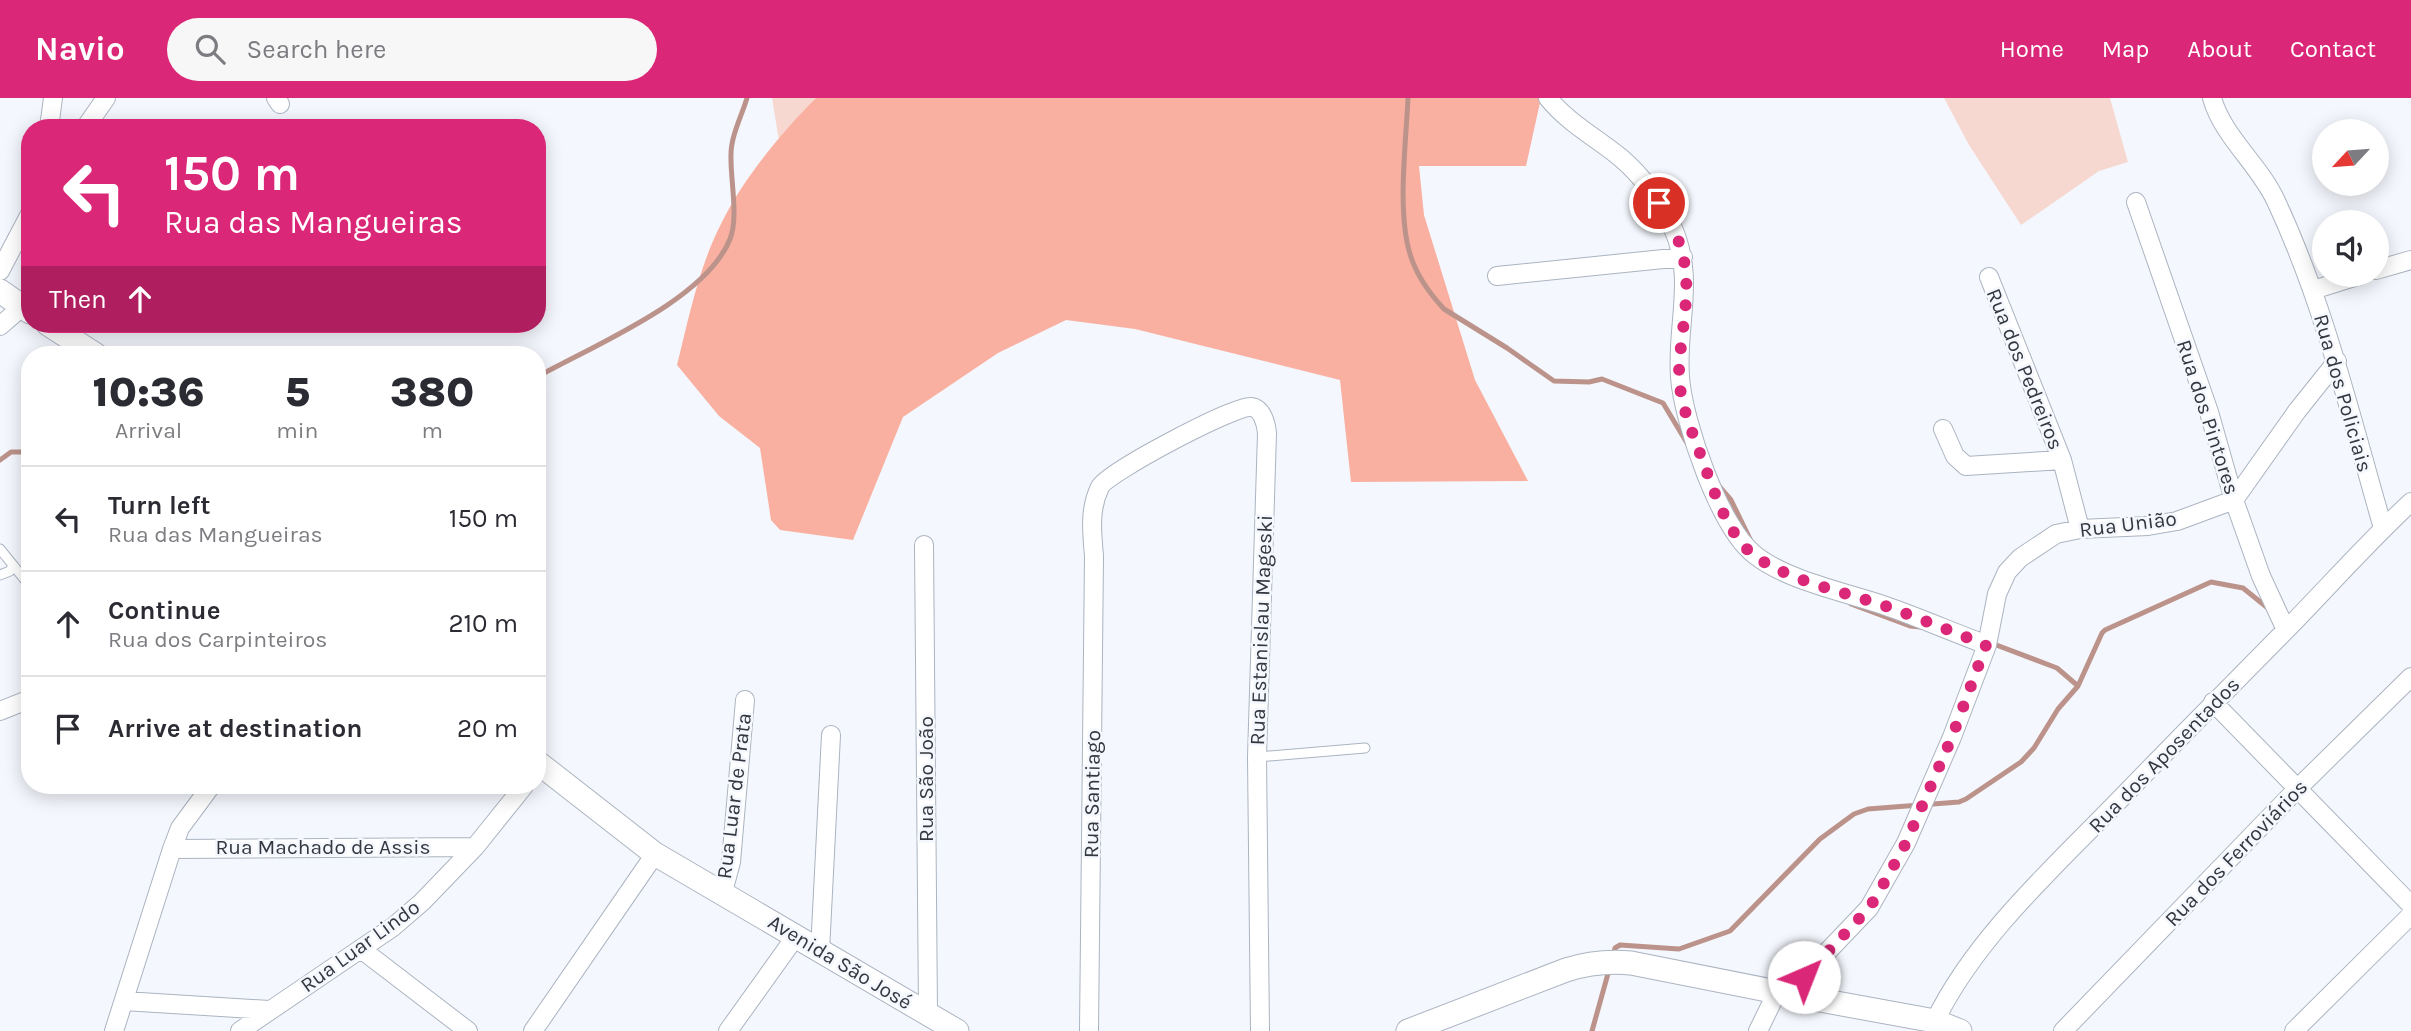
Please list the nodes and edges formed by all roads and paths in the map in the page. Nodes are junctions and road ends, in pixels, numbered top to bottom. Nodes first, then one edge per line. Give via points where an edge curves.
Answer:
1 (53, 98) edge
2 (106, 98) edge
3 (1548, 98) edge
4 (2212, 98) edge
5 (50, 119) edge
6 (96, 119) edge
7 (2136, 202) dead end
8 (21, 231) edge
9 (1683, 257) junction
10 (2411, 260) edge
11 (2389, 266) edge
12 (0, 271) edge
13 (1497, 276) dead end
14 (1989, 277) dead end
15 (2320, 287) edge
16 (2313, 289) junction
17 (0, 291) edge
18 (21, 306) edge
19 (21, 312) edge
20 (0, 326) edge
21 (62, 333) edge
22 (82, 346) edge
23 (2337, 361) junction
24 (1943, 429) dead end
25 (2062, 460) junction
26 (1101, 485) joint
27 (2234, 500) junction
28 (2411, 502) edge
29 (2080, 528) junction
30 (2383, 528) junction
31 (924, 545) dead end
32 (0, 549) edge
33 (13, 565) junction
34 (0, 575) edge
35 (21, 575) edge
36 (2286, 630) junction
37 (1986, 645) junction
38 (2411, 677) edge
39 (745, 700) dead end
40 (2213, 702) junction
41 (21, 703) edge
42 (0, 711) edge
43 (831, 735) dead end
44 (1365, 748) dead end
45 (1257, 757) junction
46 (546, 772) edge
47 (2297, 789) junction
48 (205, 794) edge
49 (518, 794) edge
50 (475, 847) junction
51 (172, 849) junction
52 (655, 854) junction
53 (723, 892) junction
54 (2411, 905) edge
55 (2411, 915) edge
56 (796, 936) junction
57 (361, 949) junction
58 (820, 951) junction
59 (1782, 993) junction
60 (124, 1001) junction
61 (269, 1010) junction
62 (1935, 1021) junction
63 (940, 1024) edge
64 (114, 1031) edge
65 (240, 1031) edge
66 (468, 1031) edge
67 (533, 1031) edge
68 (728, 1031) edge
69 (1089, 1031) edge
70 (1260, 1031) edge
71 (1408, 1031) edge
72 (1758, 1031) edge
73 (1960, 1031) edge
74 (2063, 1031) edge
75 (2294, 1031) edge

1 - 5 street
2 - 6 street
3 - 9 street via 1641,178 1672,226
4 - 16 street, Rua dos Policiais via 2225,127 2266,181
7 - 27 street, Rua dos Pintores
8 - 12 street
9 - 13 street
9 - 37 street via 1682,403 1715,495 1743,545 1784,572
10 - 11 street
14 - 25 street, Rua dos Pedreiros
15 - 16 street
16 - 23 street, Rua dos Policiais
17 - 18 street
19 - 20 street
21 - 22 street
23 - 27 street
23 - 30 street, Rua dos Policiais
24 - 25 street, Rua dos Pedreiros via 1955,456 1966,466
25 - 29 street, Rua dos Pedreiros
26 - 45 street, Rua Estanislau Mageski via 1135,461 1240,408 1250,406 1261,414 1267,433
26 - 69 street, Rua Santiago via 1093,514
27 - 29 street, Rua União via 2177,521
27 - 36 street, Rua dos Pintores
28 - 30 street, Rua dos Aposentados
29 - 37 street, Rua União via 2056,534 2036,546 2007,572 1997,594
30 - 36 street, Rua dos Aposentados
31 - 63 street, Rua São João
32 - 33 lane
33 - 34 lane
33 - 35 lane
36 - 40 street, Rua dos Aposentados
37 - 59 street, Rua União via 1937,773 1878,894
38 - 47 street, Rua dos Ferroviários
39 - 53 street, Rua Luar de Prata via 730,862
40 - 47 street
40 - 62 street, Rua dos Aposentados via 2000,924 1962,972
41 - 42 street
43 - 58 street
44 - 45 lane
45 - 70 street, Rua Estanislau Mageski
46 - 52 street, Avenida São José
47 - 54 street
47 - 74 street, Rua dos Ferroviários
48 - 51 street via 180,828
49 - 50 street, Rua Luar Lindo
50 - 51 street, Rua Machado de Assis
50 - 57 street, Rua Luar Lindo via 422,902
51 - 60 street
52 - 53 street, Avenida São José
52 - 67 street
53 - 56 street, Avenida São José
55 - 75 street
56 - 58 street, Avenida São José
56 - 68 street
57 - 61 street, Rua Luar Lindo
57 - 66 street
58 - 63 street, Avenida São José
59 - 62 street
59 - 71 street via 1630,962 1599,962 1566,970
59 - 72 street, Rua União
60 - 61 street
60 - 64 street
61 - 65 street, Rua Luar Lindo
62 - 73 street

